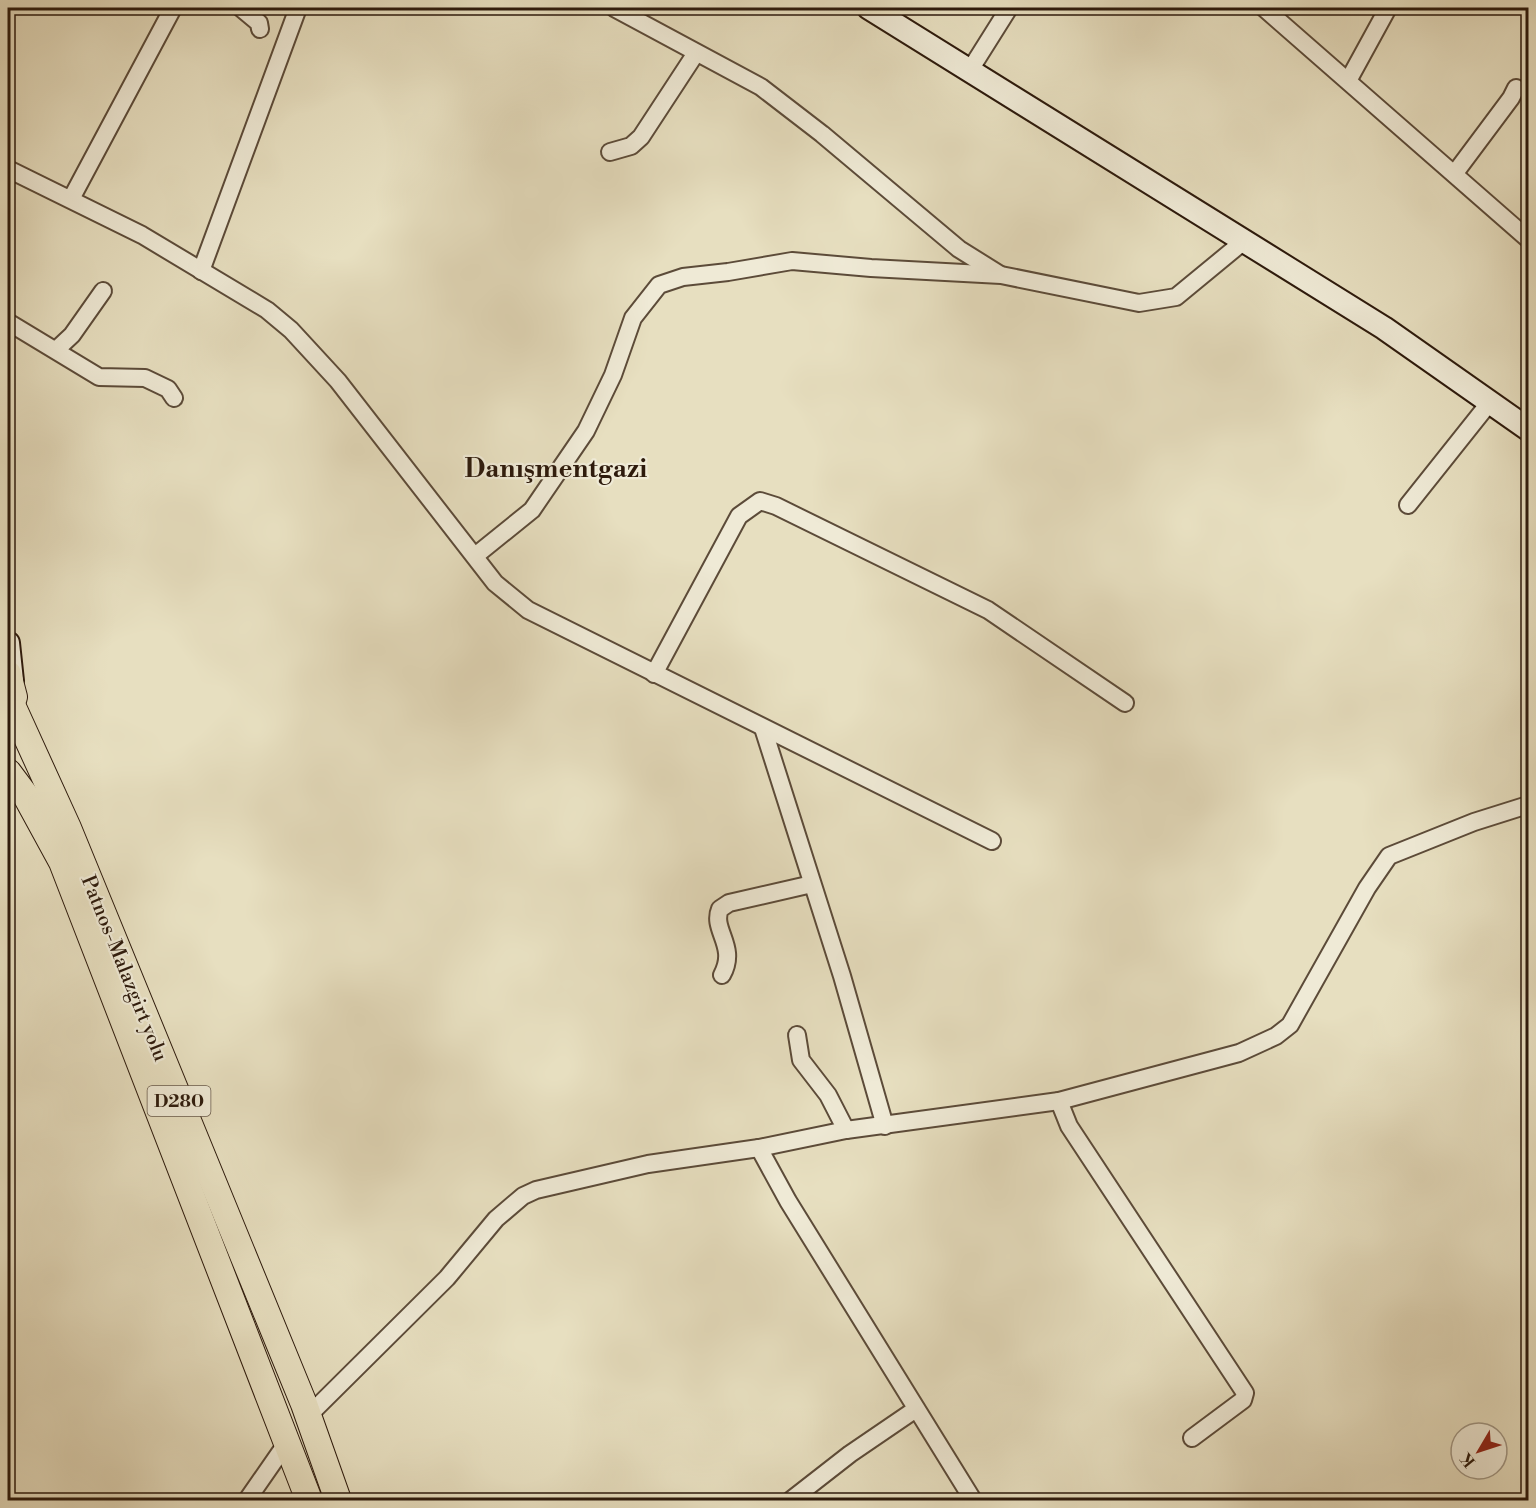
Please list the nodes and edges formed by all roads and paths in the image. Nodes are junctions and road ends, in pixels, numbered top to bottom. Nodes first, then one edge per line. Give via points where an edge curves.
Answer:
1 (174, 8) edge
2 (241, 8) edge
3 (298, 8) edge
4 (614, 8) edge
5 (869, 8) edge
6 (1009, 8) edge
7 (1264, 8) edge
8 (1388, 8) edge
9 (260, 29) dead end
10 (696, 53) junction
11 (970, 70) junction
12 (1348, 81) junction
13 (1516, 88) dead end
14 (610, 152) dead end
15 (8, 169) edge
16 (1455, 173) junction
17 (71, 199) junction
18 (1528, 238) edge
19 (1244, 242) junction
20 (201, 271) junction
21 (1001, 275) junction
22 (103, 291) dead end
23 (8, 322) edge
24 (56, 350) junction
25 (174, 398) dead end
26 (1490, 402) junction
27 (1528, 429) edge
28 (1408, 505) dead end
29 (475, 556) junction
30 (8, 643) edge
31 (654, 674) junction
32 (10, 693) edge
33 (1125, 703) dead end
34 (763, 728) junction
35 (8, 772) edge
36 (1528, 805) edge
37 (992, 841) dead end
38 (813, 884) junction
39 (722, 975) dead end
40 (797, 1035) dead end
41 (1059, 1101) junction
42 (885, 1126) junction
43 (846, 1130) junction
44 (759, 1148) junction
45 (916, 1409) junction
46 (308, 1416) junction
47 (1192, 1438) dead end
48 (288, 1441) junction
49 (247, 1500) edge
50 (309, 1500) edge
51 (338, 1500) edge
52 (791, 1500) edge
53 (973, 1500) edge

1 - 17 street
2 - 9 street via 259,23
3 - 20 street
4 - 10 street
5 - 11 street
6 - 11 street
7 - 12 street
8 - 12 street
10 - 14 street via 641,137 631,146
10 - 21 street via 761,87 958,249
11 - 19 street
12 - 16 street
13 - 16 street
15 - 17 street
16 - 18 street
17 - 20 street
19 - 21 street via 1176,297 1139,303
19 - 26 street via 1384,328
20 - 29 street via 267,310 317,356
21 - 29 street via 792,261 683,277 659,285 633,318 613,375 586,431 532,510
22 - 24 street
23 - 24 street
24 - 25 street via 99,377 145,378 168,389
26 - 27 street
26 - 28 street
29 - 31 street via 495,583 528,610
30 - 32 street
31 - 33 street via 739,516 760,501 988,610
31 - 34 street
32 - 46 main road, Patnos-Malazgirt yolu / D280
34 - 37 street
34 - 38 street
35 - 48 main road, D280 via 26,796 62,862
36 - 41 street via 1389,856 1290,1025 1276,1036 1239,1053
38 - 39 street via 729,903 720,909 718,919 729,957
38 - 42 street
40 - 43 street via 801,1060 828,1095
41 - 42 street
41 - 47 street via 1069,1126 1245,1393 1243,1400
42 - 43 street
43 - 44 street
44 - 45 street
44 - 46 street via 648,1164 557,1184 523,1196 496,1219 447,1278
45 - 52 street
45 - 53 street
46 - 51 main road, Patnos-Malazgirt yolu / D280
48 - 49 street
48 - 50 main road, D280

